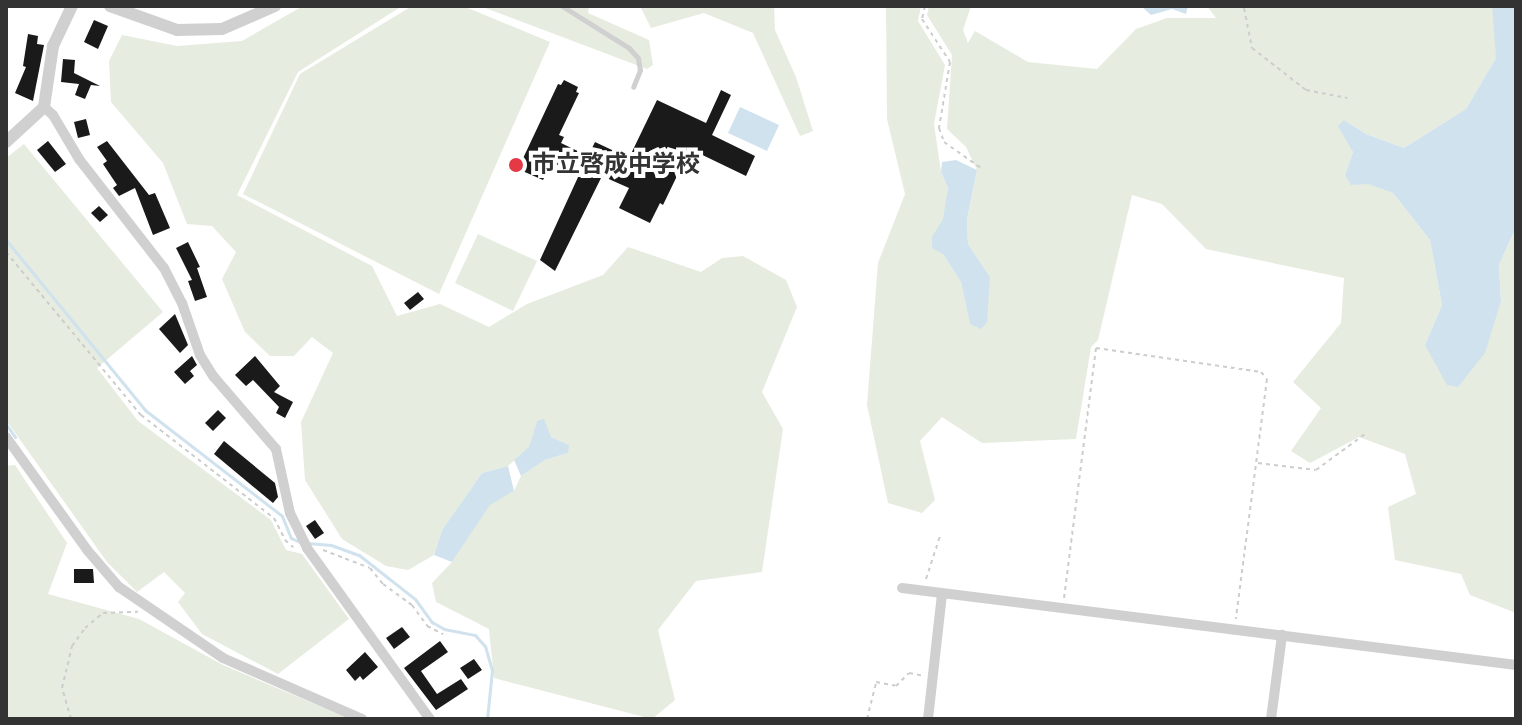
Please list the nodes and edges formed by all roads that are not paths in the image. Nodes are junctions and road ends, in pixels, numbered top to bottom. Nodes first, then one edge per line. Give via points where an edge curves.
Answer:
1 (72, 6) edge
2 (110, 6) edge
3 (275, 6) edge
4 (562, 6) edge
5 (633, 87) dead end
6 (44, 107) junction
7 (6, 142) edge
8 (6, 437) edge
9 (902, 588) dead end
10 (942, 594) junction
11 (1282, 635) junction
12 (1516, 665) edge
13 (362, 719) edge
14 (430, 719) edge
15 (928, 719) edge
16 (1271, 719) edge

1 - 6 street via 53,46
2 - 3 street via 177,30 222,29
4 - 5 lane via 638,58 640,70
6 - 7 street
6 - 14 street via 164,268 200,355 276,449 290,513 307,548
8 - 13 street via 103,570 145,607 223,658
9 - 10 street
10 - 11 street
10 - 15 street
11 - 12 street
11 - 16 street

